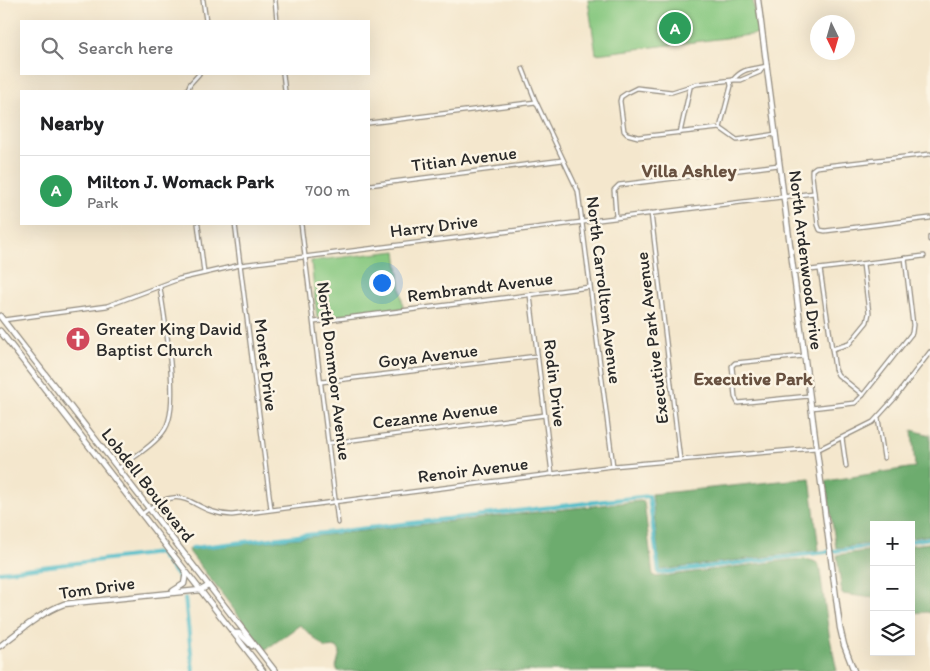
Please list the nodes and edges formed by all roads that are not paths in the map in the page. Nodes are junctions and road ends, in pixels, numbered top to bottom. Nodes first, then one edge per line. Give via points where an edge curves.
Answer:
1 (203, 0) edge
2 (275, 0) edge
3 (758, 0) edge
4 (206, 20) edge
5 (277, 20) edge
6 (765, 67) junction
7 (523, 69) dead end
8 (198, 75) edge
9 (283, 75) edge
10 (732, 80) junction
11 (690, 88) junction
12 (187, 90) edge
13 (285, 90) edge
14 (536, 102) junction
15 (370, 123) edge
16 (720, 128) junction
17 (680, 133) junction
18 (776, 134) junction
19 (930, 154) edge
20 (564, 160) junction
21 (780, 165) junction
22 (370, 185) edge
23 (814, 193) junction
24 (784, 196) junction
25 (651, 213) junction
26 (616, 217) junction
27 (930, 218) edge
28 (582, 222) junction
29 (198, 225) edge
30 (234, 225) edge
31 (301, 225) edge
32 (924, 256) dead end
33 (306, 257) junction
34 (905, 258) junction
35 (863, 264) junction
36 (240, 265) junction
37 (820, 269) junction
38 (794, 272) junction
39 (204, 273) junction
40 (160, 286) junction
41 (590, 287) junction
42 (530, 295) junction
43 (1, 319) edge
44 (314, 322) junction
45 (0, 331) edge
46 (832, 349) junction
47 (930, 352) edge
48 (537, 356) junction
49 (804, 356) junction
50 (321, 382) junction
51 (55, 387) junction
52 (48, 393) junction
53 (863, 395) junction
54 (810, 396) junction
55 (811, 408) junction
56 (545, 415) junction
57 (878, 417) junction
58 (842, 438) junction
59 (329, 443) junction
60 (817, 449) junction
61 (884, 458) dead end
62 (680, 460) junction
63 (613, 466) junction
64 (846, 466) dead end
65 (118, 469) junction
66 (552, 474) junction
67 (130, 485) junction
68 (124, 490) junction
69 (336, 501) junction
70 (148, 509) junction
71 (271, 509) junction
72 (142, 514) junction
73 (338, 523) dead end
74 (186, 572) junction
75 (208, 586) junction
76 (201, 590) junction
77 (171, 593) junction
78 (234, 633) junction
79 (0, 646) edge
80 (256, 647) junction
81 (267, 662) junction
82 (262, 669) edge
83 (274, 671) edge
84 (854, 671) edge

1 - 4 street
2 - 5 street
3 - 6 main road, North Ardenwood Drive
6 - 10 street via 741,80
6 - 10 street via 757,66
6 - 18 main road, North Ardenwood Drive
7 - 14 street, North Carrollton Avenue
8 - 12 street
9 - 13 street
10 - 11 street via 697,84
10 - 16 street
11 - 17 street
11 - 17 street via 665,92 637,88 626,93 620,101 627,134 638,137
14 - 15 street
14 - 20 street, North Carrollton Avenue
16 - 17 street
16 - 18 street via 736,140
18 - 21 main road, North Ardenwood Drive
19 - 23 street via 816,167 812,170
20 - 22 street, Titian Avenue
20 - 28 street, North Carrollton Avenue via 578,190
21 - 24 main road, North Ardenwood Drive
21 - 26 street via 619,185 614,190
23 - 24 street, Harry Drive
23 - 27 street via 820,230
24 - 25 street, Harry Drive
24 - 38 main road, North Ardenwood Drive
25 - 26 street, Harry Drive
25 - 62 street, Executive Park Avenue
26 - 28 street, Harry Drive
28 - 33 street, Harry Drive
28 - 41 street, North Carrollton Avenue
29 - 39 street
30 - 36 street, Monet Drive
31 - 33 street, North Donmoor Avenue
32 - 34 street
33 - 36 street, Harry Drive
33 - 44 street, North Donmoor Avenue
34 - 35 street
34 - 53 street via 912,333
35 - 37 street
35 - 46 street via 869,313 867,322 849,344
36 - 39 street, Harry Drive
36 - 71 street, Monet Drive
37 - 38 street
37 - 46 street
38 - 49 main road, North Ardenwood Drive
39 - 40 street, Harry Drive
40 - 43 street, Harry Drive via 100,308
40 - 65 street via 173,399 170,419 164,431
41 - 42 street, Rembrandt Avenue
41 - 63 street, North Carrollton Avenue
42 - 44 street, Rembrandt Avenue
42 - 48 street, Rodin Drive
43 - 51 main road, Lobdell Boulevard
44 - 50 street, North Donmoor Avenue
45 - 52 main road, Lobdell Boulevard
46 - 53 street via 838,375
47 - 57 street
48 - 50 street, Goya Avenue
48 - 56 street, Rodin Drive
49 - 54 main road, North Ardenwood Drive
49 - 54 street via 735,363 732,366 735,397 738,403
50 - 59 street, North Donmoor Avenue
51 - 52 main road
51 - 65 main road, Lobdell Boulevard
52 - 68 main road, Lobdell Boulevard
53 - 55 street via 855,403
54 - 55 main road, North Ardenwood Drive
55 - 60 main road, North Ardenwood Drive
56 - 59 street, Cezanne Avenue
56 - 66 street, Rodin Drive
57 - 58 street
57 - 61 street
58 - 60 street
58 - 64 street
59 - 69 street, North Donmoor Avenue
60 - 62 street, Renoir Avenue
60 - 84 main road, North Ardenwood Drive via 840,628
62 - 63 street, Renoir Avenue
63 - 66 street, Renoir Avenue
65 - 67 main road, Lobdell Boulevard
66 - 69 street, Renoir Avenue
67 - 68 street
67 - 70 main road, Lobdell Boulevard
68 - 72 main road, Lobdell Boulevard
69 - 71 street, Renoir Avenue
69 - 73 street, North Donmoor Avenue
70 - 71 street, Renoir Avenue via 167,498 179,497 221,514
70 - 72 street, Renoir Avenue
70 - 75 main road, Lobdell Boulevard
72 - 74 main road, Lobdell Boulevard
74 - 76 main road, Lobdell Boulevard
74 - 77 main road via 184,584
75 - 76 main road, Tom Drive
75 - 80 main road, Lobdell Boulevard
76 - 77 main road, Tom Drive
76 - 78 main road, Lobdell Boulevard
77 - 79 main road, Tom Drive via 64,604 50,610
78 - 80 main road via 239,633
78 - 82 main road, Lobdell Boulevard
80 - 81 main road, Lobdell Boulevard
81 - 82 main road
81 - 83 main road, Lobdell Boulevard

